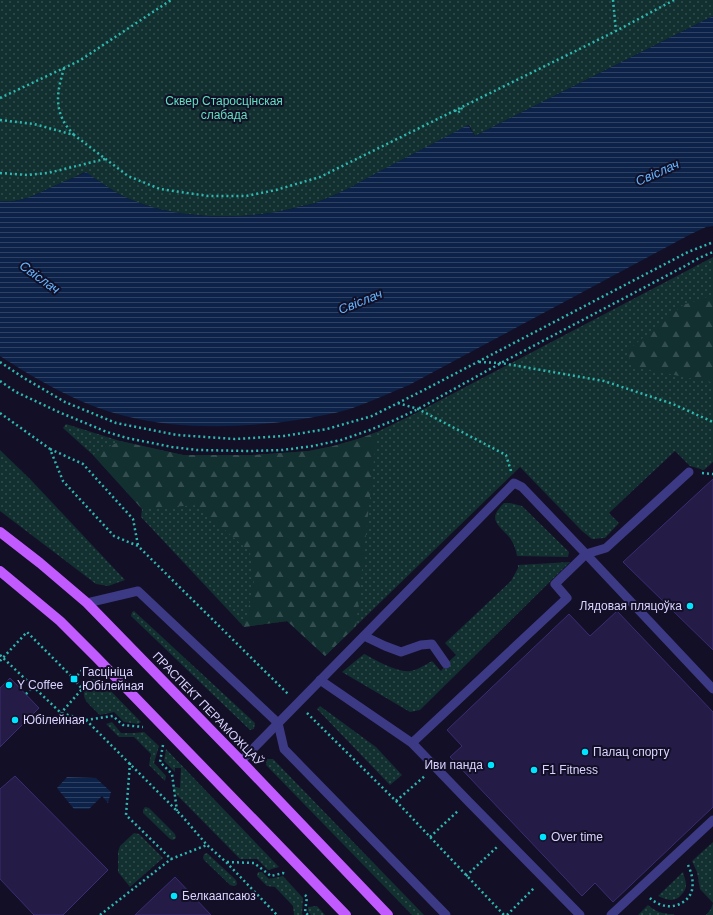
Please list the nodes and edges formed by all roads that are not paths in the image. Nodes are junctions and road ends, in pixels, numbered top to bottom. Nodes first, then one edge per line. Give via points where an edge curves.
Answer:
1 (689, 472) dead end
2 (0, 532) edge
3 (586, 554) junction
4 (0, 572) edge
5 (87, 604) junction
6 (364, 636) junction
7 (446, 664) dead end
8 (320, 680) junction
9 (713, 689) edge
10 (278, 723) junction
11 (412, 743) junction
12 (241, 761) junction
13 (713, 820) edge
14 (346, 915) edge
15 (388, 915) edge
16 (446, 915) edge
17 (580, 915) edge
18 (610, 915) edge

1 - 3 lane via 606,548
2 - 5 main road, ПРАСПЕКТ ПЕРАМОЖЦАЎ
3 - 6 lane via 522,487 514,483
3 - 9 lane
3 - 11 lane via 555,584 567,598
4 - 14 main road via 60,621
5 - 10 lane via 138,591
5 - 12 main road, ПРАСПЕКТ ПЕРАМОЖЦАЎ
6 - 7 lane via 401,652 432,644
6 - 8 lane
8 - 10 lane
8 - 11 lane
10 - 12 lane
10 - 16 lane via 284,749
11 - 17 lane
12 - 15 main road, ПРАСПЕКТ ПЕРАМОЖЦАЎ
13 - 18 lane

